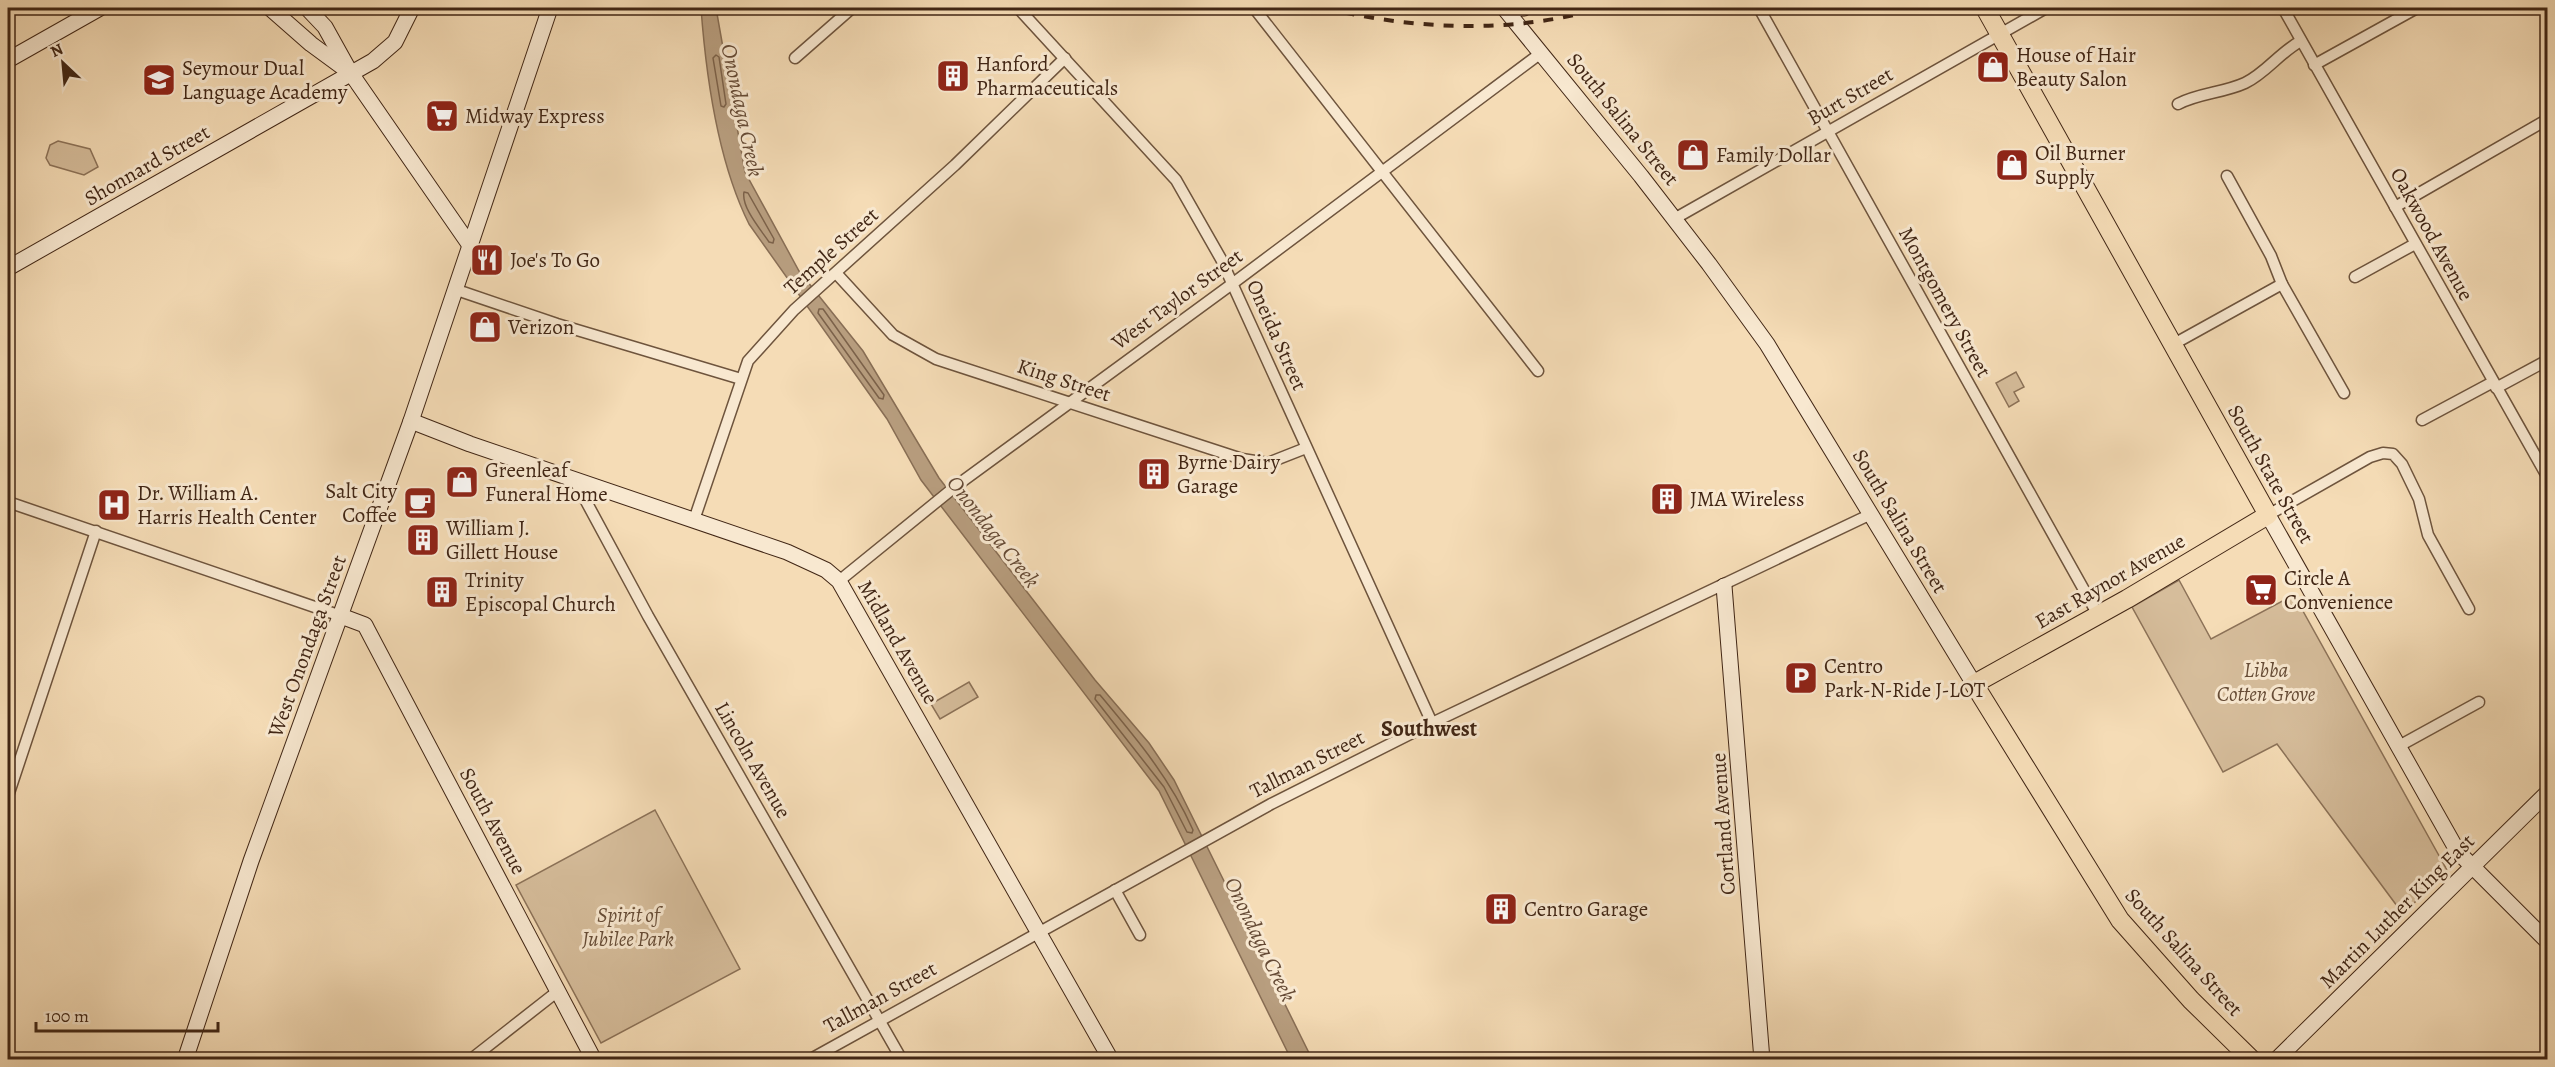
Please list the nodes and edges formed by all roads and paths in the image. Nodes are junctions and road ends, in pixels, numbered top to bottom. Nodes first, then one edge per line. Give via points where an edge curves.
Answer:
1 (100, 8) edge
2 (270, 8) edge
3 (307, 8) edge
4 (412, 8) edge
5 (550, 8) edge
6 (852, 8) edge
7 (1018, 8) edge
8 (1254, 8) edge
9 (1504, 8) edge
10 (1524, 8) edge
11 (1759, 8) edge
12 (1984, 8) edge
13 (2046, 8) edge
14 (2283, 8) edge
15 (2417, 8) edge
16 (2000, 34) junction
17 (2301, 41) junction
18 (1541, 53) junction
19 (795, 57) dead end
20 (1065, 58) junction
21 (8, 60) edge
22 (2314, 65) junction
23 (350, 72) junction
24 (2178, 104) dead end
25 (2547, 119) edge
26 (1828, 131) junction
27 (1382, 172) junction
28 (2227, 176) dead end
29 (2395, 207) junction
30 (1674, 219) junction
31 (469, 244) junction
32 (2415, 244) junction
33 (8, 268) edge
34 (836, 273) junction
35 (2355, 277) dead end
36 (1232, 284) junction
37 (2282, 284) junction
38 (454, 289) junction
39 (2172, 345) junction
40 (2547, 360) edge
41 (1538, 371) dead end
42 (741, 379) junction
43 (2494, 385) junction
44 (2344, 393) dead end
45 (1070, 402) junction
46 (2422, 420) dead end
47 (411, 421) junction
48 (1306, 448) junction
49 (2547, 478) edge
50 (574, 479) junction
51 (8, 502) edge
52 (1869, 515) junction
53 (2268, 515) junction
54 (694, 520) junction
55 (96, 531) junction
56 (839, 581) junction
57 (1724, 586) junction
58 (2469, 609) dead end
59 (2098, 615) junction
60 (341, 616) junction
61 (1974, 684) junction
62 (2479, 702) dead end
63 (1432, 723) junction
64 (2399, 746) junction
65 (2547, 792) edge
66 (8, 796) edge
67 (2471, 867) junction
68 (1115, 890) junction
69 (1039, 932) junction
70 (1140, 935) dead end
71 (2547, 942) edge
72 (558, 991) junction
73 (879, 1020) junction
74 (185, 1059) edge
75 (470, 1059) edge
76 (594, 1059) edge
77 (809, 1059) edge
78 (902, 1059) edge
79 (1111, 1059) edge
80 (1762, 1059) edge
81 (2252, 1059) edge
82 (2276, 1059) edge

1 - 21 street
2 - 23 street
3 - 23 street via 325,27
4 - 23 street, Shonnard Street via 395,42 373,61
5 - 31 street, West Onondaga Street
6 - 19 street
7 - 20 street, Oneida Street
8 - 27 street
9 - 10 street
9 - 18 street, South Salina Street
11 - 26 street, Montgomery Street
12 - 16 main road, South State Street
13 - 16 street, Burt Street
14 - 17 street, Oakwood Avenue
15 - 22 street
16 - 26 street, Burt Street
16 - 39 main road, South State Street
17 - 22 street, Oakwood Avenue
17 - 24 street via 2244,84 2193,96
18 - 27 street, West Taylor Street
18 - 30 street, South Salina Street
20 - 34 street, Temple Street
20 - 36 street, Oneida Street via 1176,180
22 - 29 street, Oakwood Avenue
23 - 31 street
23 - 33 street, Shonnard Street
25 - 29 street
26 - 30 street, Burt Street
26 - 59 street, Montgomery Street
27 - 36 street, West Taylor Street
27 - 41 street
28 - 37 street via 2264,242
29 - 32 street, Oakwood Avenue
30 - 52 street, South Salina Street via 1767,344
31 - 38 street, West Onondaga Street
32 - 35 street
32 - 43 street, Oakwood Avenue
34 - 42 street, Temple Street via 794,310 748,361
34 - 45 street, King Street via 878,321 914,348 936,359
36 - 45 street, West Taylor Street
36 - 48 street, Oneida Street
37 - 39 street
37 - 44 street
38 - 42 street
38 - 47 street, West Onondaga Street
39 - 53 main road, South State Street
40 - 43 street
42 - 54 street, Temple Street
43 - 46 street
43 - 49 street, Oakwood Avenue
45 - 48 street, King Street via 1258,463
45 - 56 street, West Taylor Street via 926,508
47 - 50 street, Midland Avenue
47 - 60 street, West Onondaga Street
48 - 63 street, Oneida Street
50 - 54 street, Midland Avenue
50 - 73 street, Lincoln Avenue
51 - 55 street
52 - 57 street, Tallman Street
52 - 61 street, South Salina Street
53 - 58 street via 2370,457 2393,454 2419,499 2428,535
53 - 59 main road, East Raynor Avenue
53 - 64 street, South State Street
54 - 56 street, Midland Avenue via 787,552 826,570
55 - 60 street
55 - 66 street
56 - 69 street, Midland Avenue
57 - 63 street, Tallman Street
57 - 80 street, Cortland Avenue
59 - 61 main road, East Raynor Avenue
60 - 72 street, South Avenue via 367,629
60 - 74 street, West Onondaga Street via 251,861
61 - 81 main road, South Salina Street via 2120,920 2191,1000
62 - 64 street
63 - 68 street, Tallman Street via 1209,837
64 - 67 street, South State Street via 2458,852
65 - 67 street, Martin Luther King East
67 - 71 street, South State Street
67 - 82 street, Martin Luther King East
68 - 69 street, Tallman Street
68 - 70 street
69 - 73 street, Tallman Street
69 - 79 street, Midland Avenue
72 - 75 street
72 - 76 street, South Avenue
73 - 77 street, Tallman Street
73 - 78 street, Lincoln Avenue

